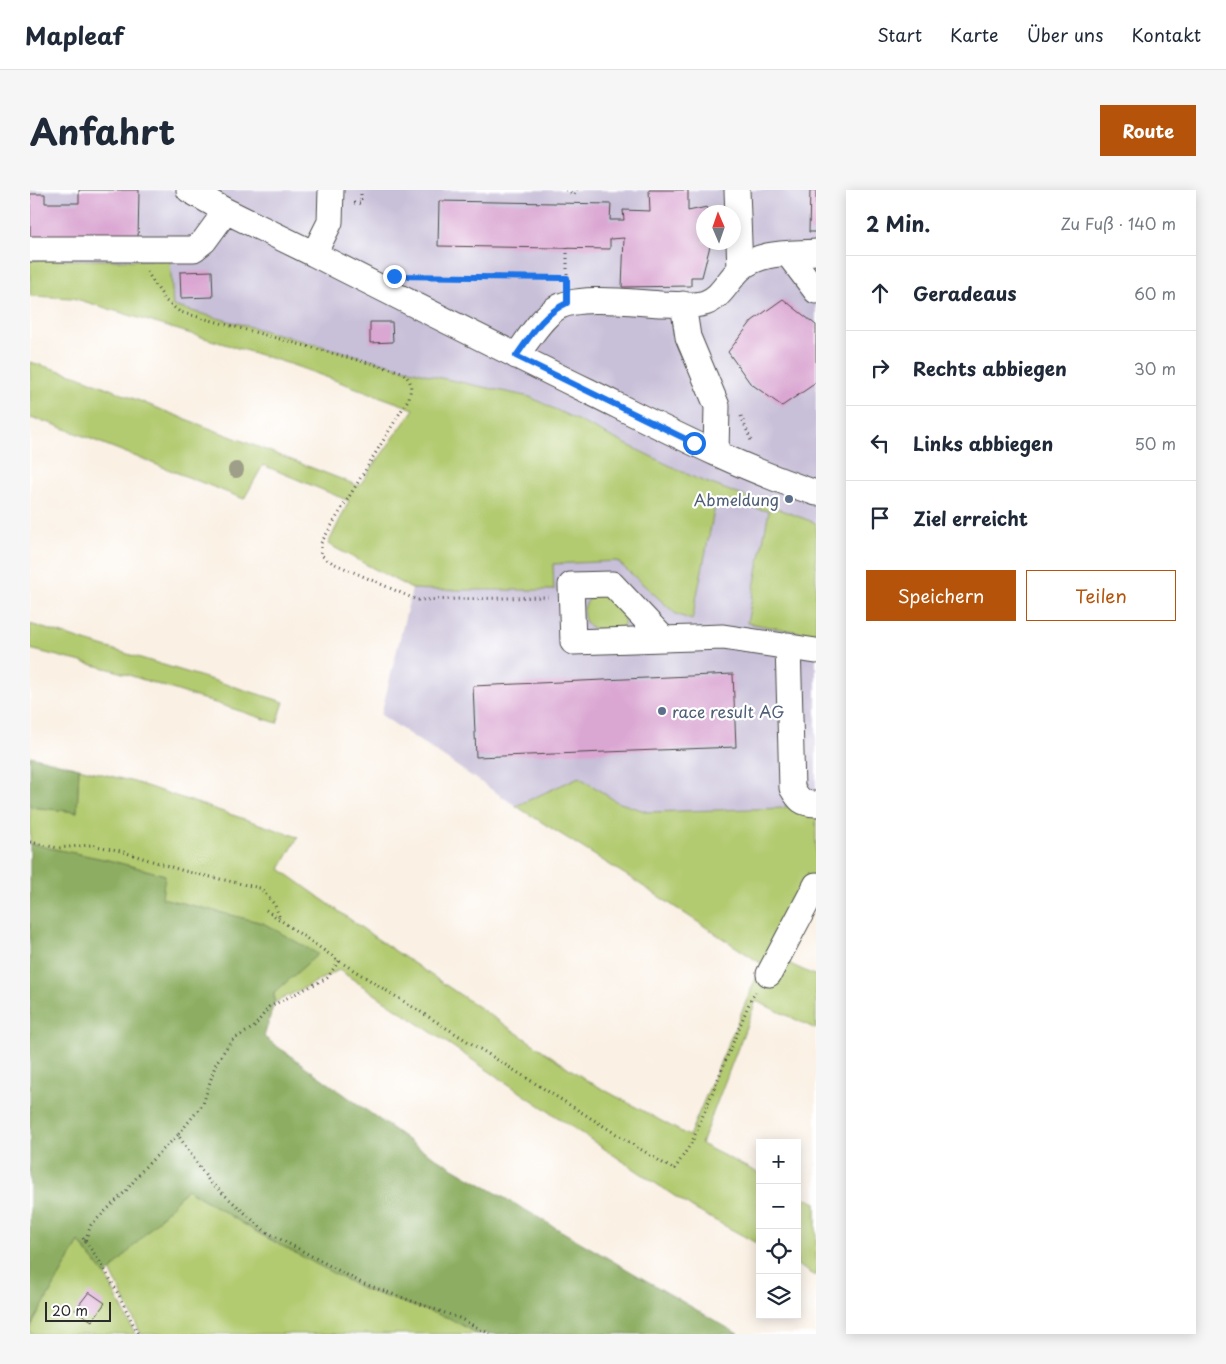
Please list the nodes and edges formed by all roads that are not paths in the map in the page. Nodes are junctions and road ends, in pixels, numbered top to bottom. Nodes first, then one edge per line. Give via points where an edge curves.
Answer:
1 (189, 190) edge
2 (330, 190) edge
3 (738, 190) edge
4 (226, 211) junction
5 (30, 249) edge
6 (816, 252) edge
7 (314, 254) junction
8 (788, 254) junction
9 (740, 269) junction
10 (816, 291) edge
11 (683, 304) junction
12 (516, 356) junction
13 (716, 453) junction
14 (816, 493) edge
15 (663, 638) junction
16 (788, 645) junction
17 (816, 651) edge
18 (816, 804) edge
19 (816, 885) edge
20 (769, 974) road end

1 - 4 street
2 - 7 street via 330,222
3 - 9 street
4 - 5 street via 194,249
4 - 7 street
6 - 8 street
7 - 12 street
8 - 9 street via 763,256
8 - 10 street
9 - 11 street via 720,295 704,303
11 - 12 street via 584,300 567,303 544,318
11 - 13 street via 688,337 717,406
12 - 13 street
13 - 14 street
15 - 15 street via 573,642 571,585 612,584
15 - 16 street via 722,637
16 - 17 street
16 - 18 street via 792,788 806,804
19 - 20 street

